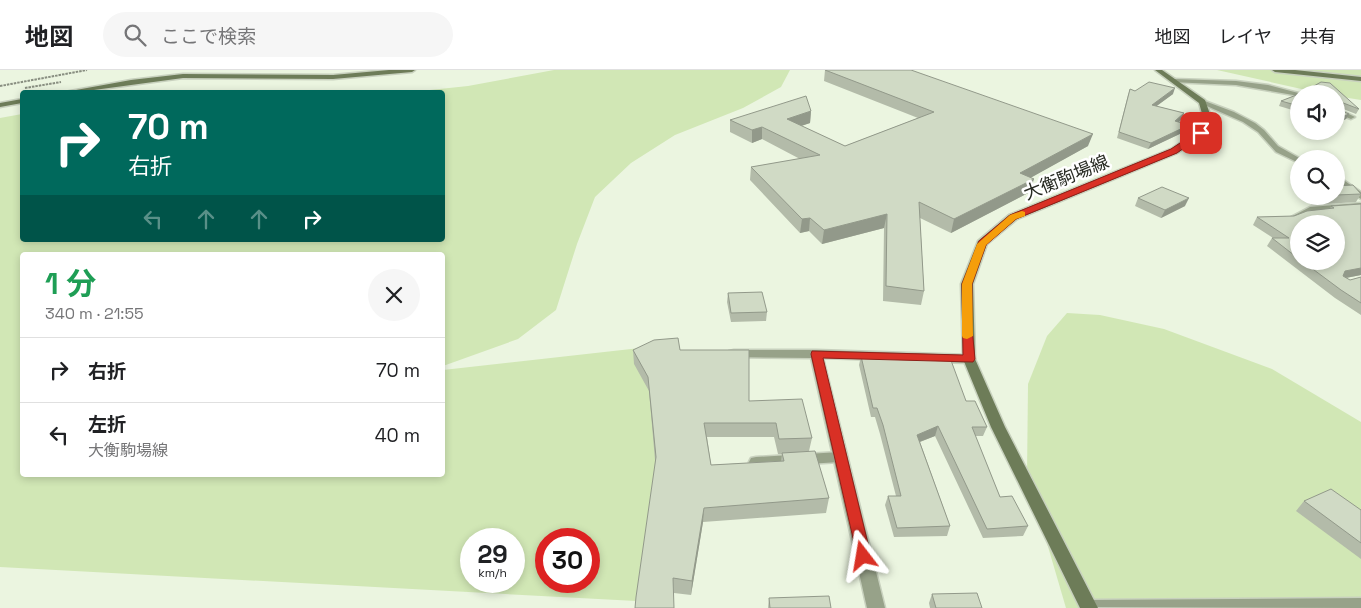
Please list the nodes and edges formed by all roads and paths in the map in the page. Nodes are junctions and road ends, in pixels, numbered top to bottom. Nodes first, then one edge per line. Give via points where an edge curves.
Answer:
1 (87, 70) edge
2 (412, 70) edge
3 (1158, 70) edge
4 (1275, 70) edge
5 (1361, 79) edge
6 (1173, 81) junction
7 (0, 86) edge
8 (80, 90) edge
9 (1290, 92) edge
10 (20, 101) edge
11 (1202, 102) junction
12 (0, 105) edge
13 (1345, 114) edge
14 (1351, 117) edge
15 (1290, 156) edge
16 (1345, 184) edge
17 (1361, 196) edge
18 (1361, 206) edge
19 (1281, 220) edge
20 (718, 354) edge
21 (816, 354) junction
22 (969, 359) junction
23 (840, 458) junction
24 (756, 462) edge
25 (1361, 605) edge
26 (876, 608) edge
27 (1089, 608) edge

1 - 7 path
2 - 8 main road via 333,78 183,76
3 - 6 main road
4 - 5 main road
6 - 9 lane via 1241,82
6 - 11 main road
10 - 12 main road
11 - 15 lane via 1248,122
11 - 22 main road, 大衡駒場線 via 1207,117 1201,133 1174,151 1013,217 982,244 967,284
13 - 14 lane
16 - 17 lane
18 - 19 lane via 1310,210
20 - 21 street
21 - 22 street
21 - 23 street
22 - 27 main road, 大衡駒場線 via 998,426
23 - 24 lane
23 - 26 street
25 - 27 lane

